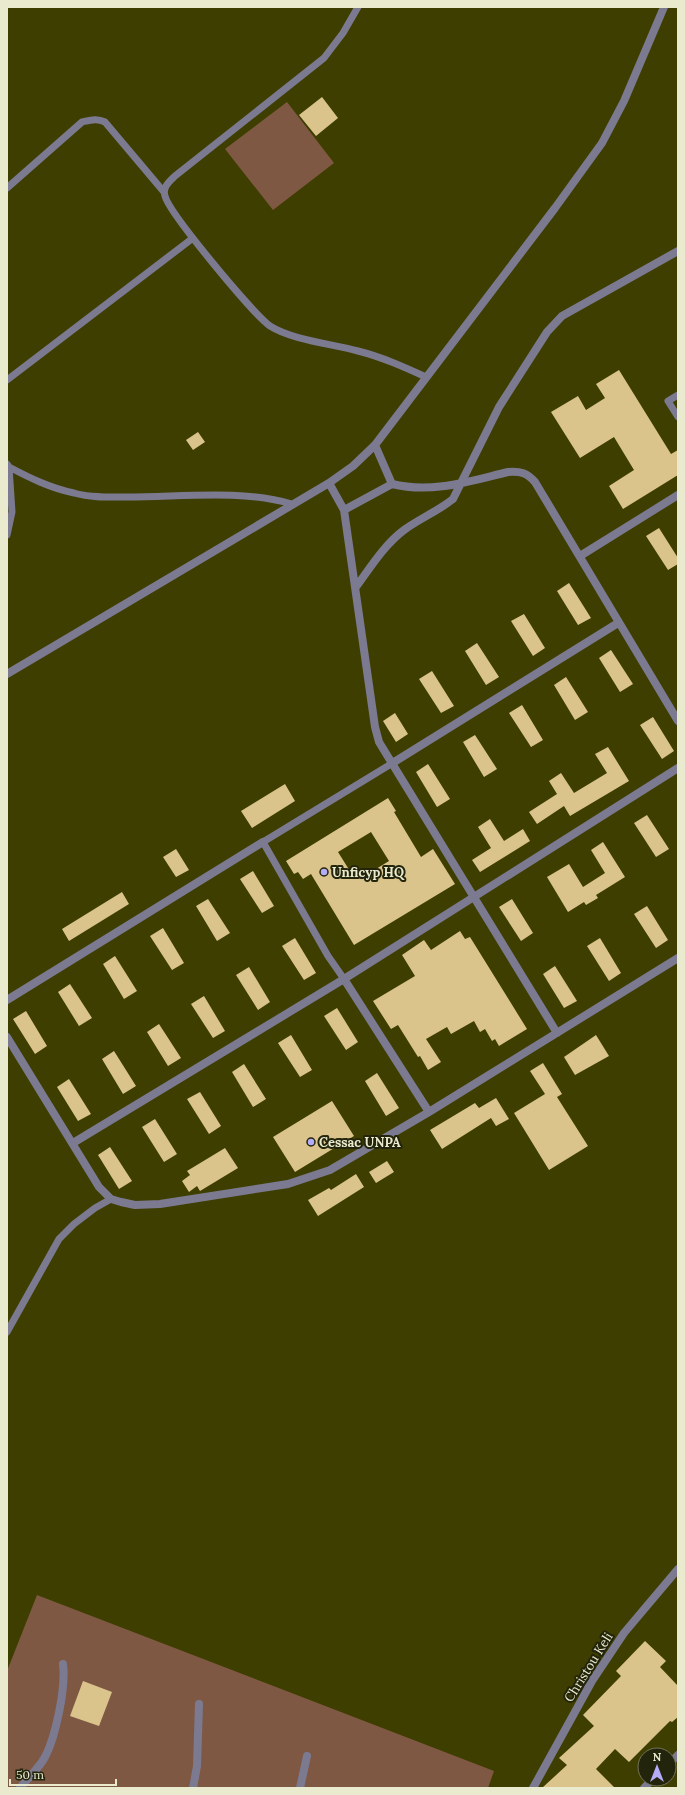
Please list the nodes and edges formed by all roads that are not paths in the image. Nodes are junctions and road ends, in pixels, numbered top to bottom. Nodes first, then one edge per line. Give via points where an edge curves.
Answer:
1 (358, 7) edge
2 (664, 7) edge
3 (7, 188) edge
4 (164, 192) junction
5 (194, 238) junction
6 (678, 251) edge
7 (426, 377) junction
8 (7, 380) edge
9 (678, 395) edge
10 (678, 417) edge
11 (375, 445) junction
12 (8, 465) edge
13 (463, 482) junction
14 (329, 483) junction
15 (392, 484) junction
16 (678, 495) edge
17 (292, 504) junction
18 (344, 510) junction
19 (7, 534) edge
20 (580, 556) junction
21 (356, 587) junction
22 (618, 623) junction
23 (7, 674) edge
24 (678, 721) edge
25 (391, 764) junction
26 (678, 768) edge
27 (262, 842) junction
28 (475, 898) junction
29 (678, 958) edge
30 (344, 979) junction
31 (7, 1000) edge
32 (557, 1033) junction
33 (7, 1037) edge
34 (429, 1112) junction
35 (73, 1143) junction
36 (111, 1198) junction
37 (7, 1332) edge
38 (678, 1569) edge
39 (63, 1664) dead end
40 (199, 1704) dead end
41 (307, 1756) dead end
42 (20, 1788) edge
43 (193, 1788) edge
44 (300, 1788) edge
45 (533, 1788) edge

1 - 4 lane via 340,38 324,58 175,176 167,184
2 - 7 street via 624,101 602,143
3 - 4 lane via 82,122 91,119 105,122
4 - 5 lane via 168,204
5 - 7 lane via 254,312 271,326 296,336 385,359
5 - 8 lane
6 - 13 street via 562,316 547,332 500,407
7 - 11 street
9 - 10 lane via 668,401
11 - 14 street via 353,466
11 - 15 street
12 - 17 lane via 36,482 75,494 124,497 250,496
12 - 19 lane via 12,512
13 - 15 street via 418,488
13 - 20 street via 508,472 528,474
13 - 21 street via 453,499 403,531 387,545
14 - 17 street
14 - 18 street
15 - 18 street
16 - 20 street
17 - 23 street
18 - 21 street
20 - 22 street
21 - 25 street via 375,727 379,742
22 - 24 street
22 - 25 street
25 - 27 lane
25 - 28 street
26 - 28 street
27 - 30 lane
27 - 31 street
28 - 30 street
28 - 32 street
29 - 32 street
30 - 34 street
30 - 35 street
32 - 34 street
33 - 35 street
34 - 36 street via 330,1170 288,1184 160,1204 135,1205
35 - 36 street via 99,1187
36 - 37 lane via 74,1224 59,1239
38 - 45 street, Christou Keli via 624,1633 596,1675
39 - 42 street via 65,1677 54,1730 45,1757
40 - 43 street
41 - 44 street

